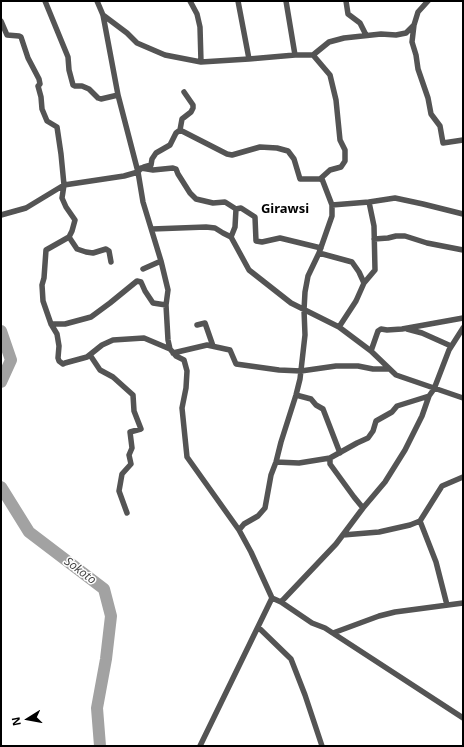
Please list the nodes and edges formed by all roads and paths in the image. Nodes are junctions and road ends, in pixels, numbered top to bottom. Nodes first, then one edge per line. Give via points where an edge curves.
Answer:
1 (45, 1) edge
2 (97, 1) edge
3 (190, 1) edge
4 (238, 1) edge
5 (286, 1) edge
6 (346, 1) edge
7 (428, 1) edge
8 (103, 15) junction
9 (1, 21) edge
10 (414, 25) junction
11 (366, 35) junction
12 (295, 55) junction
13 (313, 55) junction
14 (249, 59) junction
15 (201, 62) junction
16 (184, 92) dead end
17 (118, 95) junction
18 (180, 130) junction
19 (463, 140) edge
20 (140, 170) junction
21 (320, 179) junction
22 (64, 185) junction
23 (369, 202) junction
24 (332, 205) junction
25 (236, 209) junction
26 (463, 214) edge
27 (1, 215) edge
28 (152, 229) junction
29 (69, 237) junction
30 (231, 237) junction
31 (374, 238) junction
32 (320, 250) junction
33 (463, 250) edge
34 (161, 261) junction
35 (111, 262) dead end
36 (142, 269) dead end
37 (364, 284) junction
38 (166, 305) junction
39 (304, 310) junction
40 (463, 318) edge
41 (52, 324) junction
42 (197, 325) dead end
43 (339, 327) junction
44 (463, 328) edge
45 (406, 329) junction
46 (213, 346) junction
47 (451, 346) junction
48 (172, 351) junction
49 (371, 351) junction
50 (90, 355) junction
51 (389, 369) junction
52 (301, 371) junction
53 (434, 389) junction
54 (296, 395) junction
55 (429, 396) junction
56 (461, 396) edge
57 (340, 453) junction
58 (330, 458) junction
59 (276, 462) junction
60 (463, 477) edge
61 (363, 508) junction
62 (127, 513) dead end
63 (420, 521) junction
64 (239, 530) junction
65 (343, 535) junction
66 (272, 598) junction
67 (281, 602) junction
68 (463, 603) edge
69 (447, 605) junction
70 (258, 627) junction
71 (333, 633) junction
72 (463, 718) edge
73 (200, 746) edge
74 (322, 746) edge

1 - 17 street via 68,57 73,84 89,88 101,99
2 - 8 street
3 - 15 street via 200,27
4 - 14 street
5 - 12 street
6 - 11 street via 348,14 360,23
7 - 10 street via 418,12
8 - 15 street via 137,43 165,55
8 - 17 street
9 - 22 street via 7,35 21,37 39,79 42,109 47,121 57,127
10 - 11 street via 406,33
10 - 19 street via 412,42 418,69 431,114 440,126 443,143
11 - 13 street via 329,42
12 - 13 street
12 - 14 street
13 - 21 street via 330,75 336,100 340,140 345,150 345,161 341,167 330,170
14 - 15 street
16 - 18 street via 193,108 182,119
17 - 20 street
18 - 20 street via 170,145 156,153 150,165
18 - 21 street via 227,154 260,147 288,151 294,159 300,179
20 - 22 street via 124,176
20 - 25 street via 176,169 190,193 196,198 213,203 225,202
20 - 28 street via 143,202
21 - 24 street
22 - 27 street via 26,208
22 - 29 street via 62,198 75,220
23 - 24 street
23 - 26 street via 395,198
23 - 31 street
24 - 32 street via 332,216
25 - 30 street via 235,227
25 - 32 street via 241,208 255,217 256,241 280,238
28 - 30 street via 206,227 215,228
28 - 34 street
29 - 35 street via 77,249 86,252 93,253 106,249 109,251
29 - 41 street via 46,250 42,292
30 - 39 street via 248,270
31 - 33 street via 405,236
31 - 37 street via 375,270
32 - 37 street via 352,262
32 - 39 street via 308,276
34 - 36 street
34 - 38 street via 168,290
37 - 43 street
38 - 41 street via 152,303 141,282 137,281 91,317 65,324
38 - 48 street via 168,340
39 - 43 street
39 - 52 street via 305,335
40 - 45 street
41 - 50 street via 57,334 59,361 63,364
42 - 46 street via 205,323
43 - 49 street
44 - 47 street
45 - 47 street
45 - 49 street via 381,329
46 - 48 street
46 - 52 street via 230,350 236,364
47 - 53 street
48 - 50 street via 144,338 137,338 112,340
48 - 64 street via 184,360 187,371 182,408 187,457
49 - 51 street
50 - 62 street via 100,370 113,377 133,395 134,411 141,429 130,432 131,464 122,474 119,491
51 - 52 street via 336,366
51 - 53 street via 396,375
52 - 54 street
53 - 55 street
53 - 56 street
54 - 57 street via 312,399 323,409
54 - 59 street
55 - 57 street via 397,406 376,421 368,438
55 - 61 street via 405,450 385,482
57 - 58 street
58 - 59 street via 299,463
58 - 61 street via 330,464
59 - 64 street via 265,508
60 - 63 street via 442,486
61 - 65 street
63 - 65 street via 379,532
63 - 69 street via 436,562
64 - 66 street
65 - 67 street
66 - 67 street
66 - 70 street
67 - 71 street via 312,623
68 - 69 street
69 - 71 street via 379,616
70 - 73 street
70 - 74 street via 291,659
71 - 72 street

